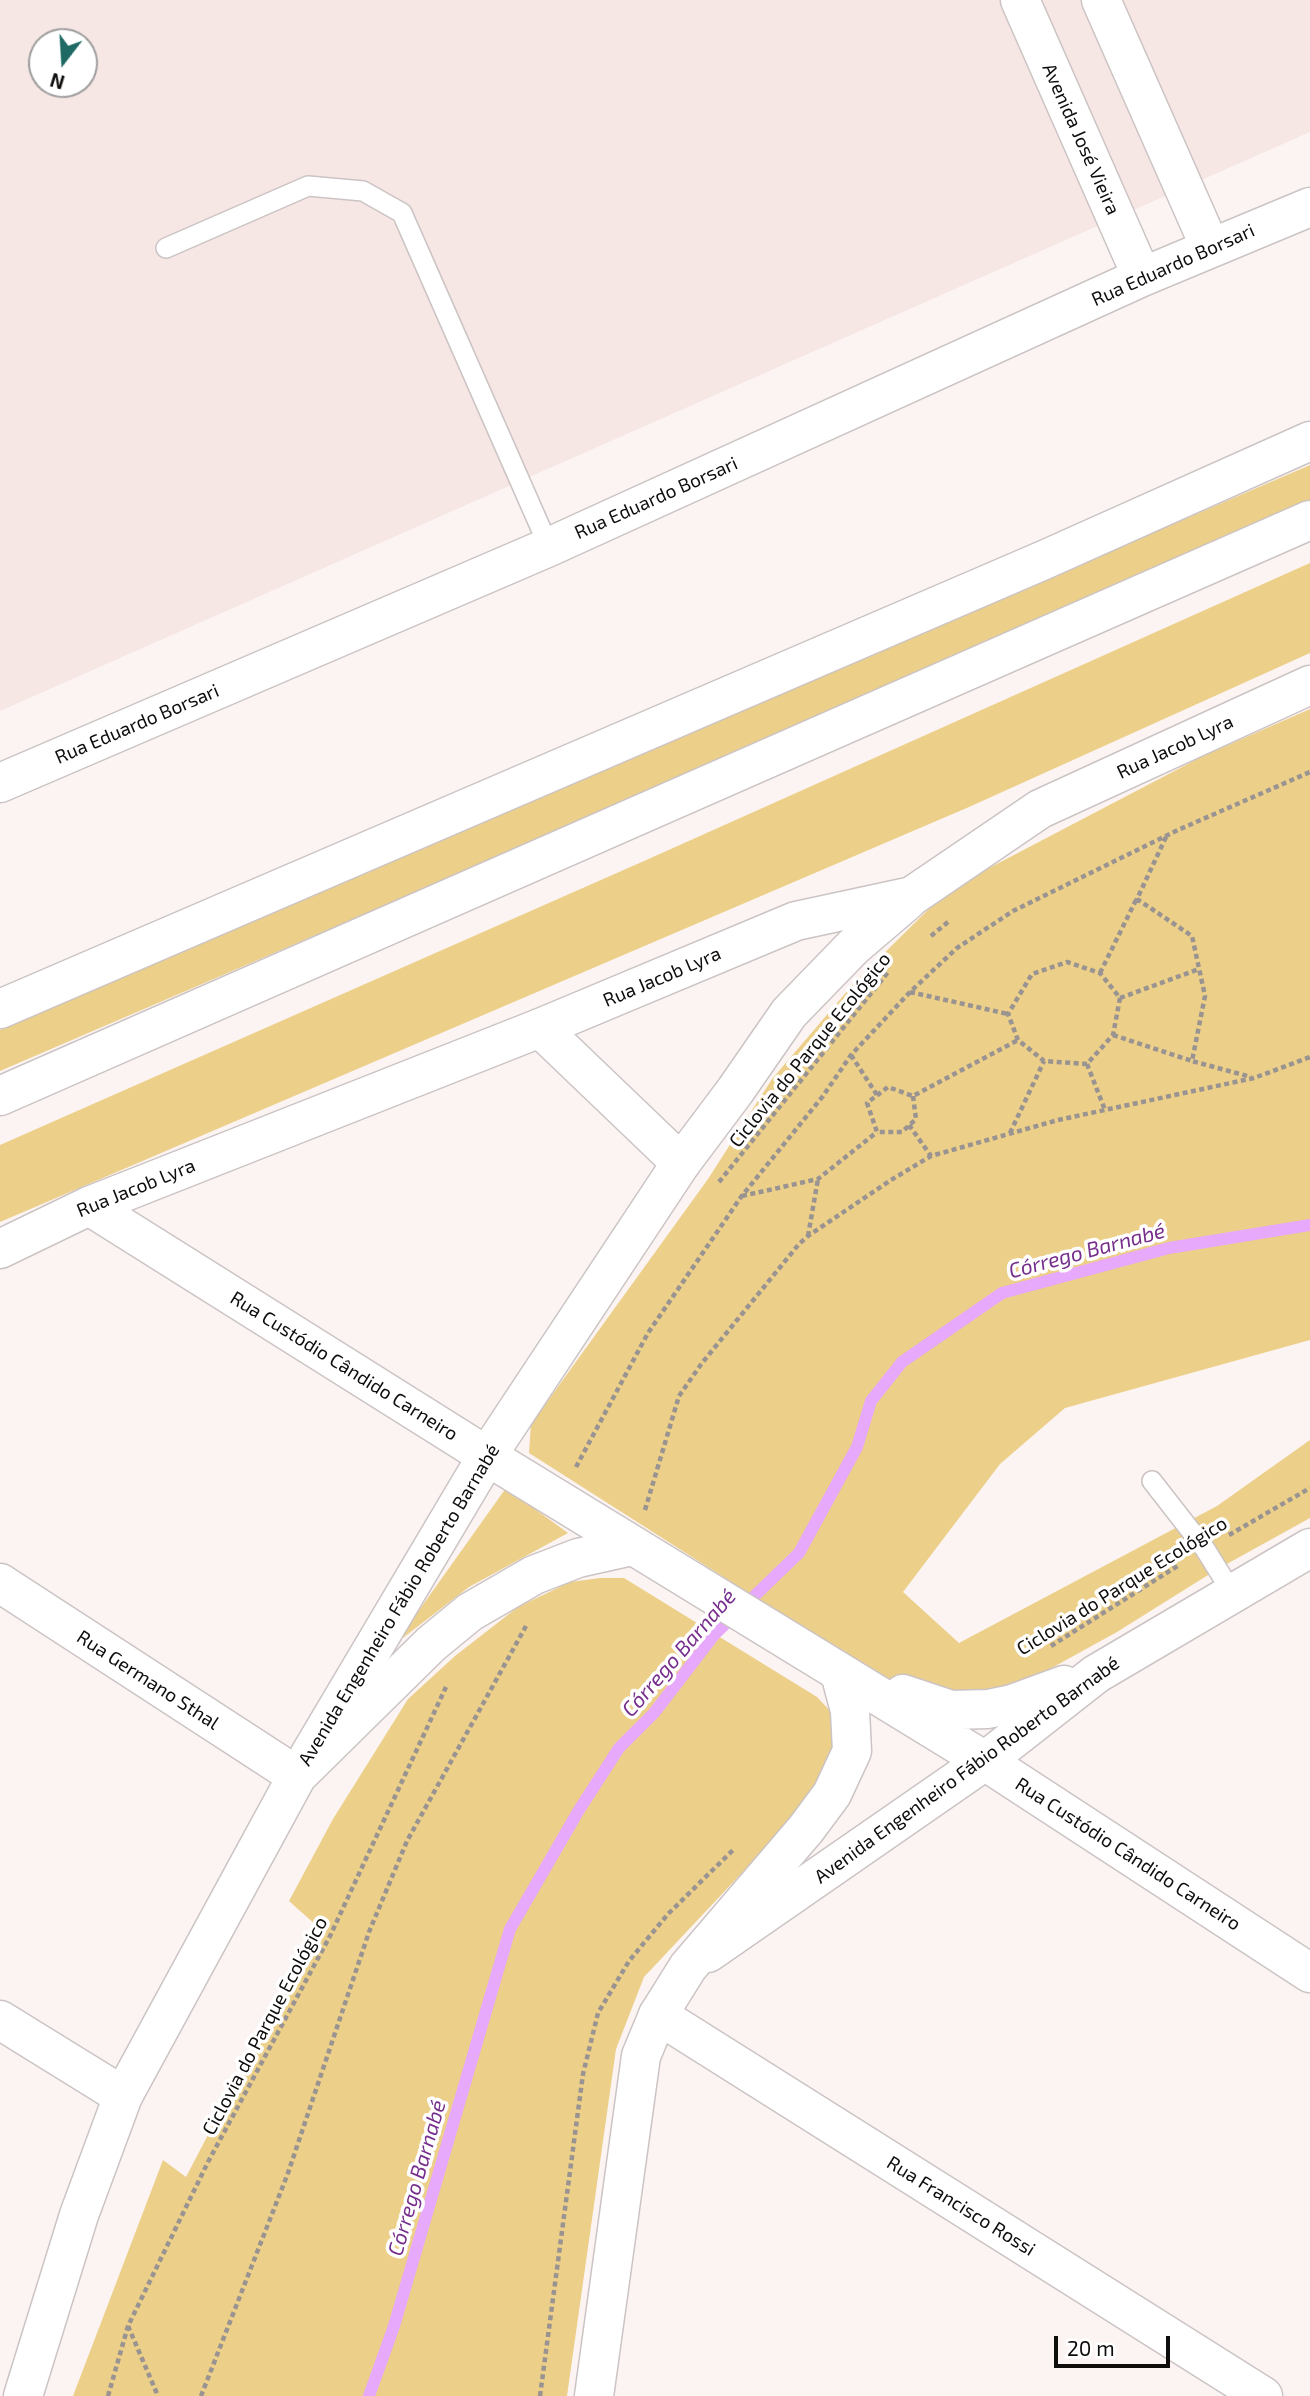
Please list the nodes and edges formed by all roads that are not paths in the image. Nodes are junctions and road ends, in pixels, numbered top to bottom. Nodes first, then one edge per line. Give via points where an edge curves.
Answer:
1 (1020, 0) edge
2 (1101, 0) edge
3 (1310, 207) edge
4 (1210, 247) junction
5 (166, 248) dead end
6 (1142, 277) junction
7 (1310, 421) edge
8 (1310, 442) edge
9 (1310, 520) edge
10 (549, 547) junction
11 (1044, 559) junction
12 (1310, 685) edge
13 (0, 783) edge
14 (912, 896) junction
15 (0, 1009) edge
16 (540, 1028) junction
17 (0, 1096) edge
18 (681, 1163) junction
19 (89, 1206) junction
20 (0, 1249) edge
21 (487, 1456) junction
22 (1152, 1482) dead end
23 (632, 1546) junction
24 (1310, 1548) edge
25 (0, 1583) edge
26 (1233, 1594) junction
27 (829, 1667) junction
28 (1096, 1674) junction
29 (985, 1762) junction
30 (297, 1776) junction
31 (688, 1967) junction
32 (1310, 1973) edge
33 (658, 2015) junction
34 (0, 2020) edge
35 (123, 2096) junction
36 (23, 2396) edge
37 (594, 2396) edge
38 (1263, 2396) edge

1 - 6 main road, Avenida José Vieira
2 - 4 main road
3 - 4 main road, Rua Eduardo Borsari
4 - 6 main road, Rua Eduardo Borsari
5 - 10 lane via 308,186 363,191 402,213
6 - 10 main road, Rua Eduardo Borsari
7 - 11 main road
8 - 11 main road
9 - 17 main road
10 - 13 main road, Rua Eduardo Borsari
11 - 15 main road
12 - 14 main road, Rua Jacob Lyra via 1040,809
14 - 16 main road, Rua Jacob Lyra via 796,921
14 - 18 main road, Avenida Engenheiro Fábio Roberto Barnabé via 853,947 789,1013
16 - 18 main road
16 - 19 main road, Rua Jacob Lyra
18 - 21 main road, Avenida Engenheiro Fábio Roberto Barnabé
19 - 20 main road, Rua Jacob Lyra
19 - 21 main road, Rua Custódio Cândido Carneiro
21 - 23 main road, Rua Custódio Cândido Carneiro
21 - 30 main road, Avenida Engenheiro Fábio Roberto Barnabé
22 - 26 lane via 1205,1549
23 - 27 main road, Rua Custódio Cândido Carneiro
23 - 30 main road via 578,1558 534,1576 470,1612 431,1644
24 - 26 main road, Avenida Engenheiro Fábio Roberto Barnabé
25 - 30 main road, Rua Germano Sthal
26 - 28 main road, Avenida Engenheiro Fábio Roberto Barnabé
27 - 28 main road via 951,1710 1012,1704
27 - 29 main road, Rua Custódio Cândido Carneiro
27 - 31 main road via 850,1711 852,1751 832,1794
28 - 29 main road, Avenida Engenheiro Fábio Roberto Barnabé
29 - 31 main road, Avenida Engenheiro Fábio Roberto Barnabé
29 - 32 main road, Rua Custódio Cândido Carneiro
30 - 35 main road, Avenida Engenheiro Fábio Roberto Barnabé
31 - 33 main road, Avenida Engenheiro Fábio Roberto Barnabé
33 - 37 main road, Avenida Engenheiro Fábio Roberto Barnabé via 641,2056
33 - 38 main road, Rua Francisco Rossi
34 - 35 main road
35 - 36 main road, Avenida Engenheiro Fábio Roberto Barnabé via 79,2216

